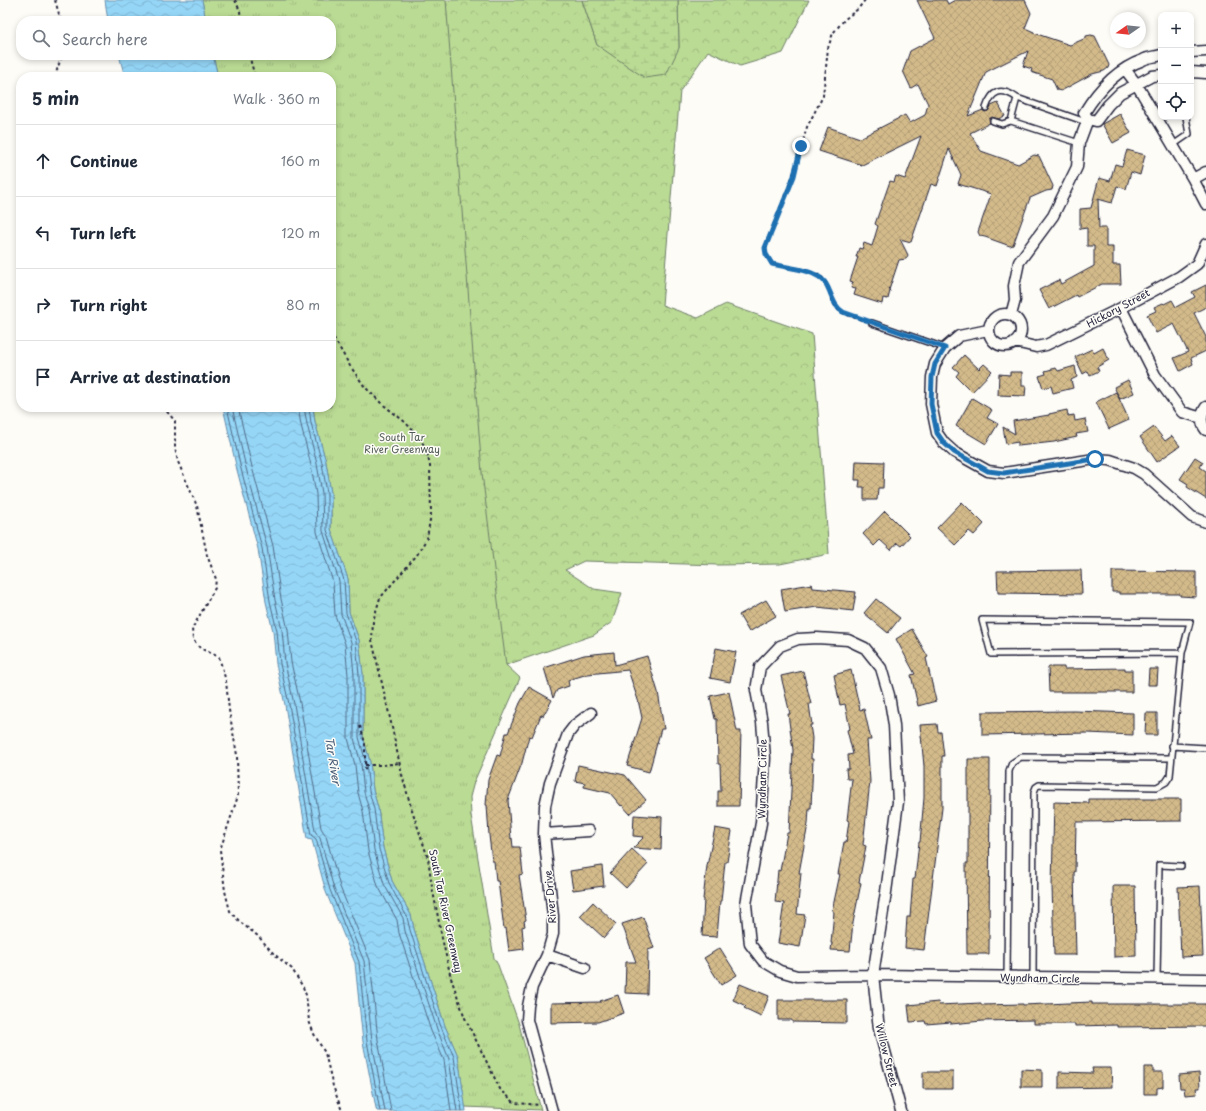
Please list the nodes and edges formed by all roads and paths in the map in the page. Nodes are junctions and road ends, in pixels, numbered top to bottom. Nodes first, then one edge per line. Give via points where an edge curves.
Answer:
1 (56, 0) edge
2 (236, 0) edge
3 (865, 0) edge
4 (60, 16) edge
5 (240, 16) edge
6 (1206, 51) edge
7 (1194, 52) edge
8 (1158, 56) edge
9 (60, 60) edge
10 (250, 60) edge
11 (1125, 69) junction
12 (56, 72) edge
13 (253, 72) edge
14 (1194, 72) edge
15 (1206, 73) edge
16 (1158, 75) edge
17 (1137, 85) junction
18 (1017, 98) junction
19 (986, 108) dead end
20 (1011, 120) junction
21 (1087, 120) junction
22 (1187, 120) edge
23 (993, 121) dead end
24 (1079, 143) junction
25 (1173, 145) junction
26 (1206, 172) edge
27 (1193, 179) junction
28 (1206, 204) edge
29 (1206, 244) edge
30 (1121, 308) junction
31 (1011, 315) junction
32 (872, 323) joint
33 (988, 330) junction
34 (336, 342) edge
35 (1015, 342) junction
36 (945, 348) junction
37 (1206, 407) edge
38 (167, 412) edge
39 (1202, 418) junction
40 (1206, 430) edge
41 (1206, 522) edge
42 (1182, 653) junction
43 (591, 713) dead end
44 (360, 726) dead end
45 (1172, 746) junction
46 (1206, 748) edge
47 (1171, 758) junction
48 (399, 763) junction
49 (365, 765) junction
50 (365, 773) dead end
51 (589, 831) dead end
52 (544, 834) junction
53 (1181, 866) dead end
54 (547, 956) junction
55 (585, 968) dead end
56 (873, 975) junction
57 (1033, 977) junction
58 (1007, 978) junction
59 (1157, 979) junction
60 (1206, 980) edge
61 (540, 1106) dead end
62 (342, 1111) edge
63 (552, 1111) edge
64 (901, 1111) edge

1 - 4 path
2 - 5 path
3 - 32 path via 833,33 828,48 823,96 807,127 794,176 765,248 772,264 819,275 826,283 838,309
6 - 7 street
8 - 11 street via 1143,59
9 - 12 path
10 - 13 path
11 - 17 street
11 - 21 street via 1110,80 1092,100 1084,113
14 - 15 street
16 - 17 street
17 - 21 street via 1120,93 1096,121
17 - 25 street
18 - 19 lane via 1009,93 998,92 989,98
18 - 20 lane
18 - 21 lane
20 - 23 lane via 1002,124
20 - 24 lane
21 - 24 street
22 - 25 lane via 1189,134
24 - 31 street via 1077,167 1053,216 1019,262
25 - 27 street
26 - 27 street
27 - 28 street
29 - 30 street, Hickory Street via 1197,264 1179,277
30 - 35 street, Hickory Street via 1046,345 1036,347
30 - 39 street via 1155,375 1182,412
31 - 33 street via 1003,314 996,317 990,322
31 - 35 street via 1020,326 1020,337
32 - 36 lane
33 - 35 street, Hickory Street via 992,340 1001,346 1012,345
33 - 36 street via 959,336
34 - 48 path, South Tar River Greenway via 365,387 417,435 426,448 430,466 431,514 427,538 417,555 380,598 373,621 372,640
36 - 41 street via 935,364 931,404 937,433 954,452 988,471 1004,473 1095,459 1110,460 1144,474 1192,517
37 - 39 street
38 - 62 path via 175,421 178,462 197,506 207,555 216,578 215,588 192,629 193,640 200,648 220,657 237,755 238,796 220,850 225,891 230,911 292,969 303,987 309,1021 324,1053
39 - 40 street
42 - 42 lane via 1190,622 982,620 991,654
42 - 45 lane
43 - 52 street, River Drive via 568,734 548,791
44 - 49 path via 365,742
45 - 46 lane
45 - 47 lane
47 - 57 lane via 1170,776 1157,787 1036,787
47 - 58 lane via 1022,757 1012,763 1009,771
48 - 49 path
48 - 61 path, South Tar River Greenway via 428,858 451,978 465,1018 500,1089 515,1102
49 - 50 path
51 - 52 street
52 - 54 street, River Drive via 553,916 553,934
53 - 59 lane via 1159,865
54 - 55 street
54 - 63 street, River Drive via 532,987 527,1020
56 - 56 street, Wyndham Circle via 898,802 894,725 889,695 881,668 865,648 848,640 798,639 780,646 760,667 756,690 765,758 761,823 746,904 750,944 763,961 780,971 797,976
56 - 58 street, Wyndham Circle
56 - 64 street, Willow Street via 879,1029
57 - 58 street, Wyndham Circle
57 - 59 street, Wyndham Circle
59 - 60 street, Wyndham Circle

